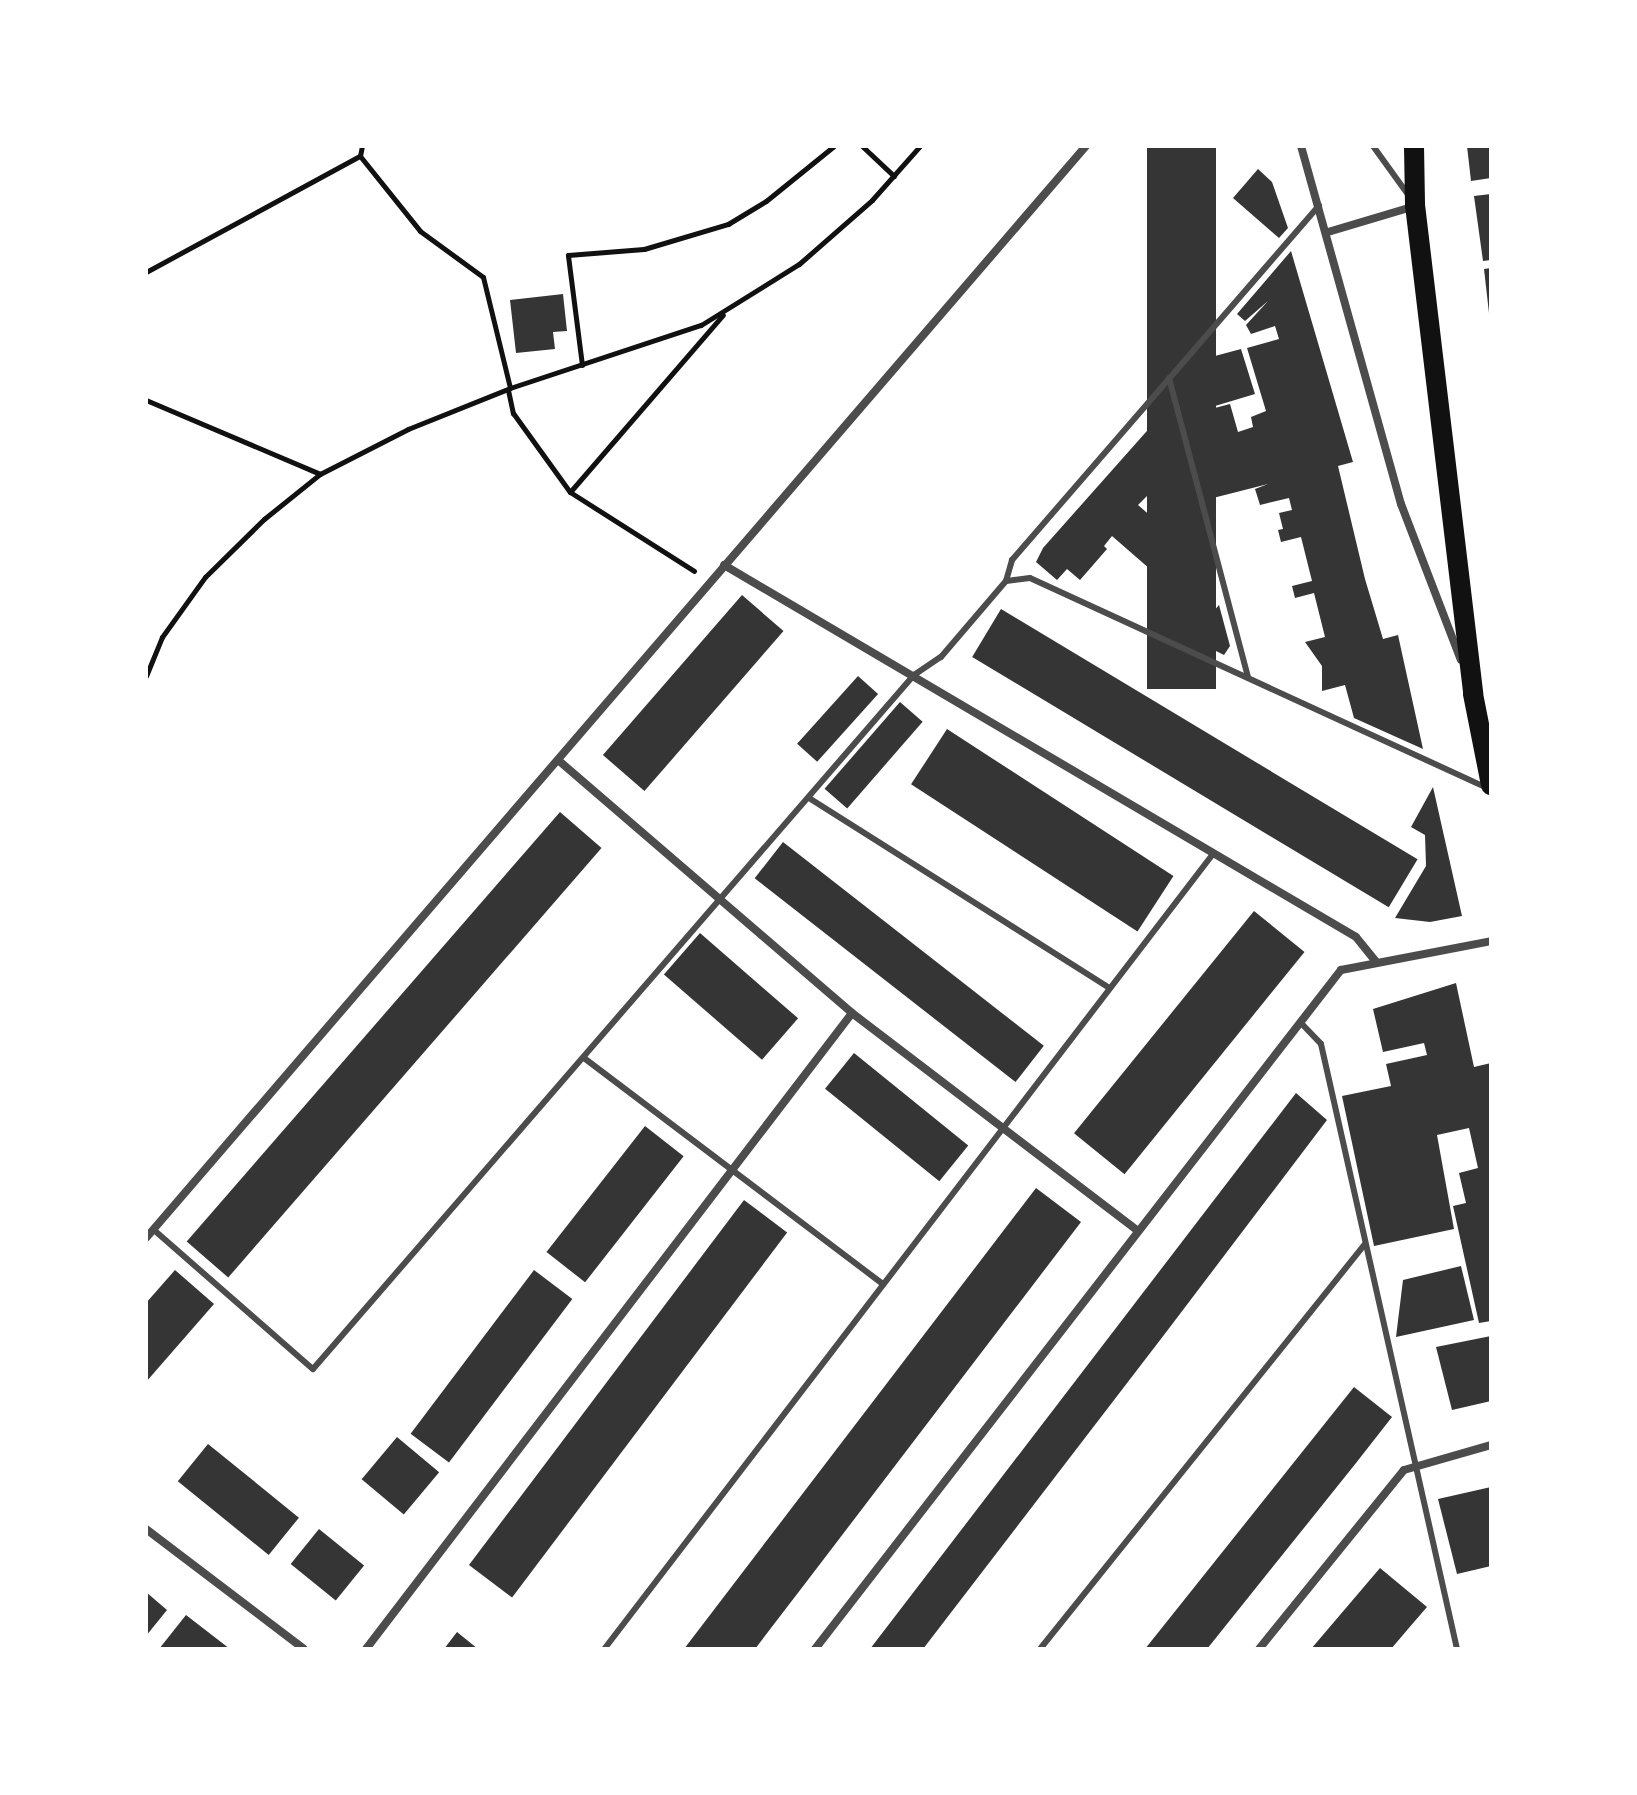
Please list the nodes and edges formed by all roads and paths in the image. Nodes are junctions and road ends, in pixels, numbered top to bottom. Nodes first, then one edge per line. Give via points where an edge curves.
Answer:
1 (362, 146) edge
2 (834, 146) edge
3 (862, 146) edge
4 (920, 146) edge
5 (1086, 146) edge
6 (1301, 146) edge
7 (1373, 146) edge
8 (1414, 146) edge
9 (360, 156) junction
10 (894, 176) junction
11 (1415, 205) junction
12 (1320, 206) junction
13 (1328, 232) junction
14 (146, 272) edge
15 (727, 311) junction
16 (582, 365) junction
17 (1169, 378) junction
18 (509, 389) junction
19 (146, 400) edge
20 (320, 474) junction
21 (570, 492) junction
22 (724, 565) junction
23 (710, 581) junction
24 (1006, 581) junction
25 (914, 675) junction
26 (146, 676) edge
27 (1248, 678) junction
28 (1473, 694) junction
29 (558, 760) junction
30 (1491, 787) edge
31 (809, 798) junction
32 (1213, 854) junction
33 (721, 902) junction
34 (1491, 941) edge
35 (1376, 962) junction
36 (1109, 988) junction
37 (852, 1013) junction
38 (1300, 1022) junction
39 (584, 1058) junction
40 (1003, 1126) junction
41 (732, 1170) junction
42 (1136, 1229) junction
43 (154, 1230) junction
44 (146, 1238) edge
45 (1365, 1244) junction
46 (881, 1283) junction
47 (1491, 1445) edge
48 (1414, 1464) junction
49 (146, 1529) edge
50 (605, 1648) edge
51 (304, 1649) edge
52 (366, 1649) edge
53 (815, 1649) edge
54 (1040, 1649) edge
55 (1259, 1649) edge
56 (1457, 1649) edge

1 - 9 path
2 - 16 path via 728,224 644,249 568,255
3 - 10 path
4 - 10 path
5 - 22 street
6 - 12 street
7 - 11 lane
8 - 11 main road
9 - 14 path
9 - 18 path via 420,231 483,277
10 - 15 path via 799,264
11 - 13 street
11 - 28 main road
12 - 13 street
12 - 17 lane
13 - 28 street via 1401,504
15 - 16 path via 664,342
15 - 21 path
16 - 18 path
17 - 24 lane via 1012,560
17 - 27 lane
18 - 20 path via 408,429
18 - 21 path via 513,413
19 - 20 path
20 - 26 path via 205,577 162,637
21 - 23 path
22 - 23 street
22 - 25 street
23 - 29 street
24 - 25 lane via 941,657
24 - 27 lane via 1030,578
25 - 31 lane
25 - 32 street
27 - 30 lane
28 - 30 main road
29 - 33 street
29 - 43 street
31 - 33 lane
31 - 36 lane
32 - 35 street via 1356,937
32 - 36 lane
33 - 37 street
33 - 39 lane
34 - 35 street
35 - 38 street via 1341,970
36 - 40 lane
37 - 40 street
37 - 41 street
38 - 42 street
38 - 45 lane via 1321,1044
39 - 41 lane
39 - 43 lane via 313,1369
40 - 42 street
40 - 46 lane
41 - 46 lane
41 - 52 street
42 - 53 street
43 - 44 street
45 - 48 lane
45 - 54 lane
46 - 50 lane
47 - 48 street
48 - 55 street
48 - 56 lane
49 - 51 street

